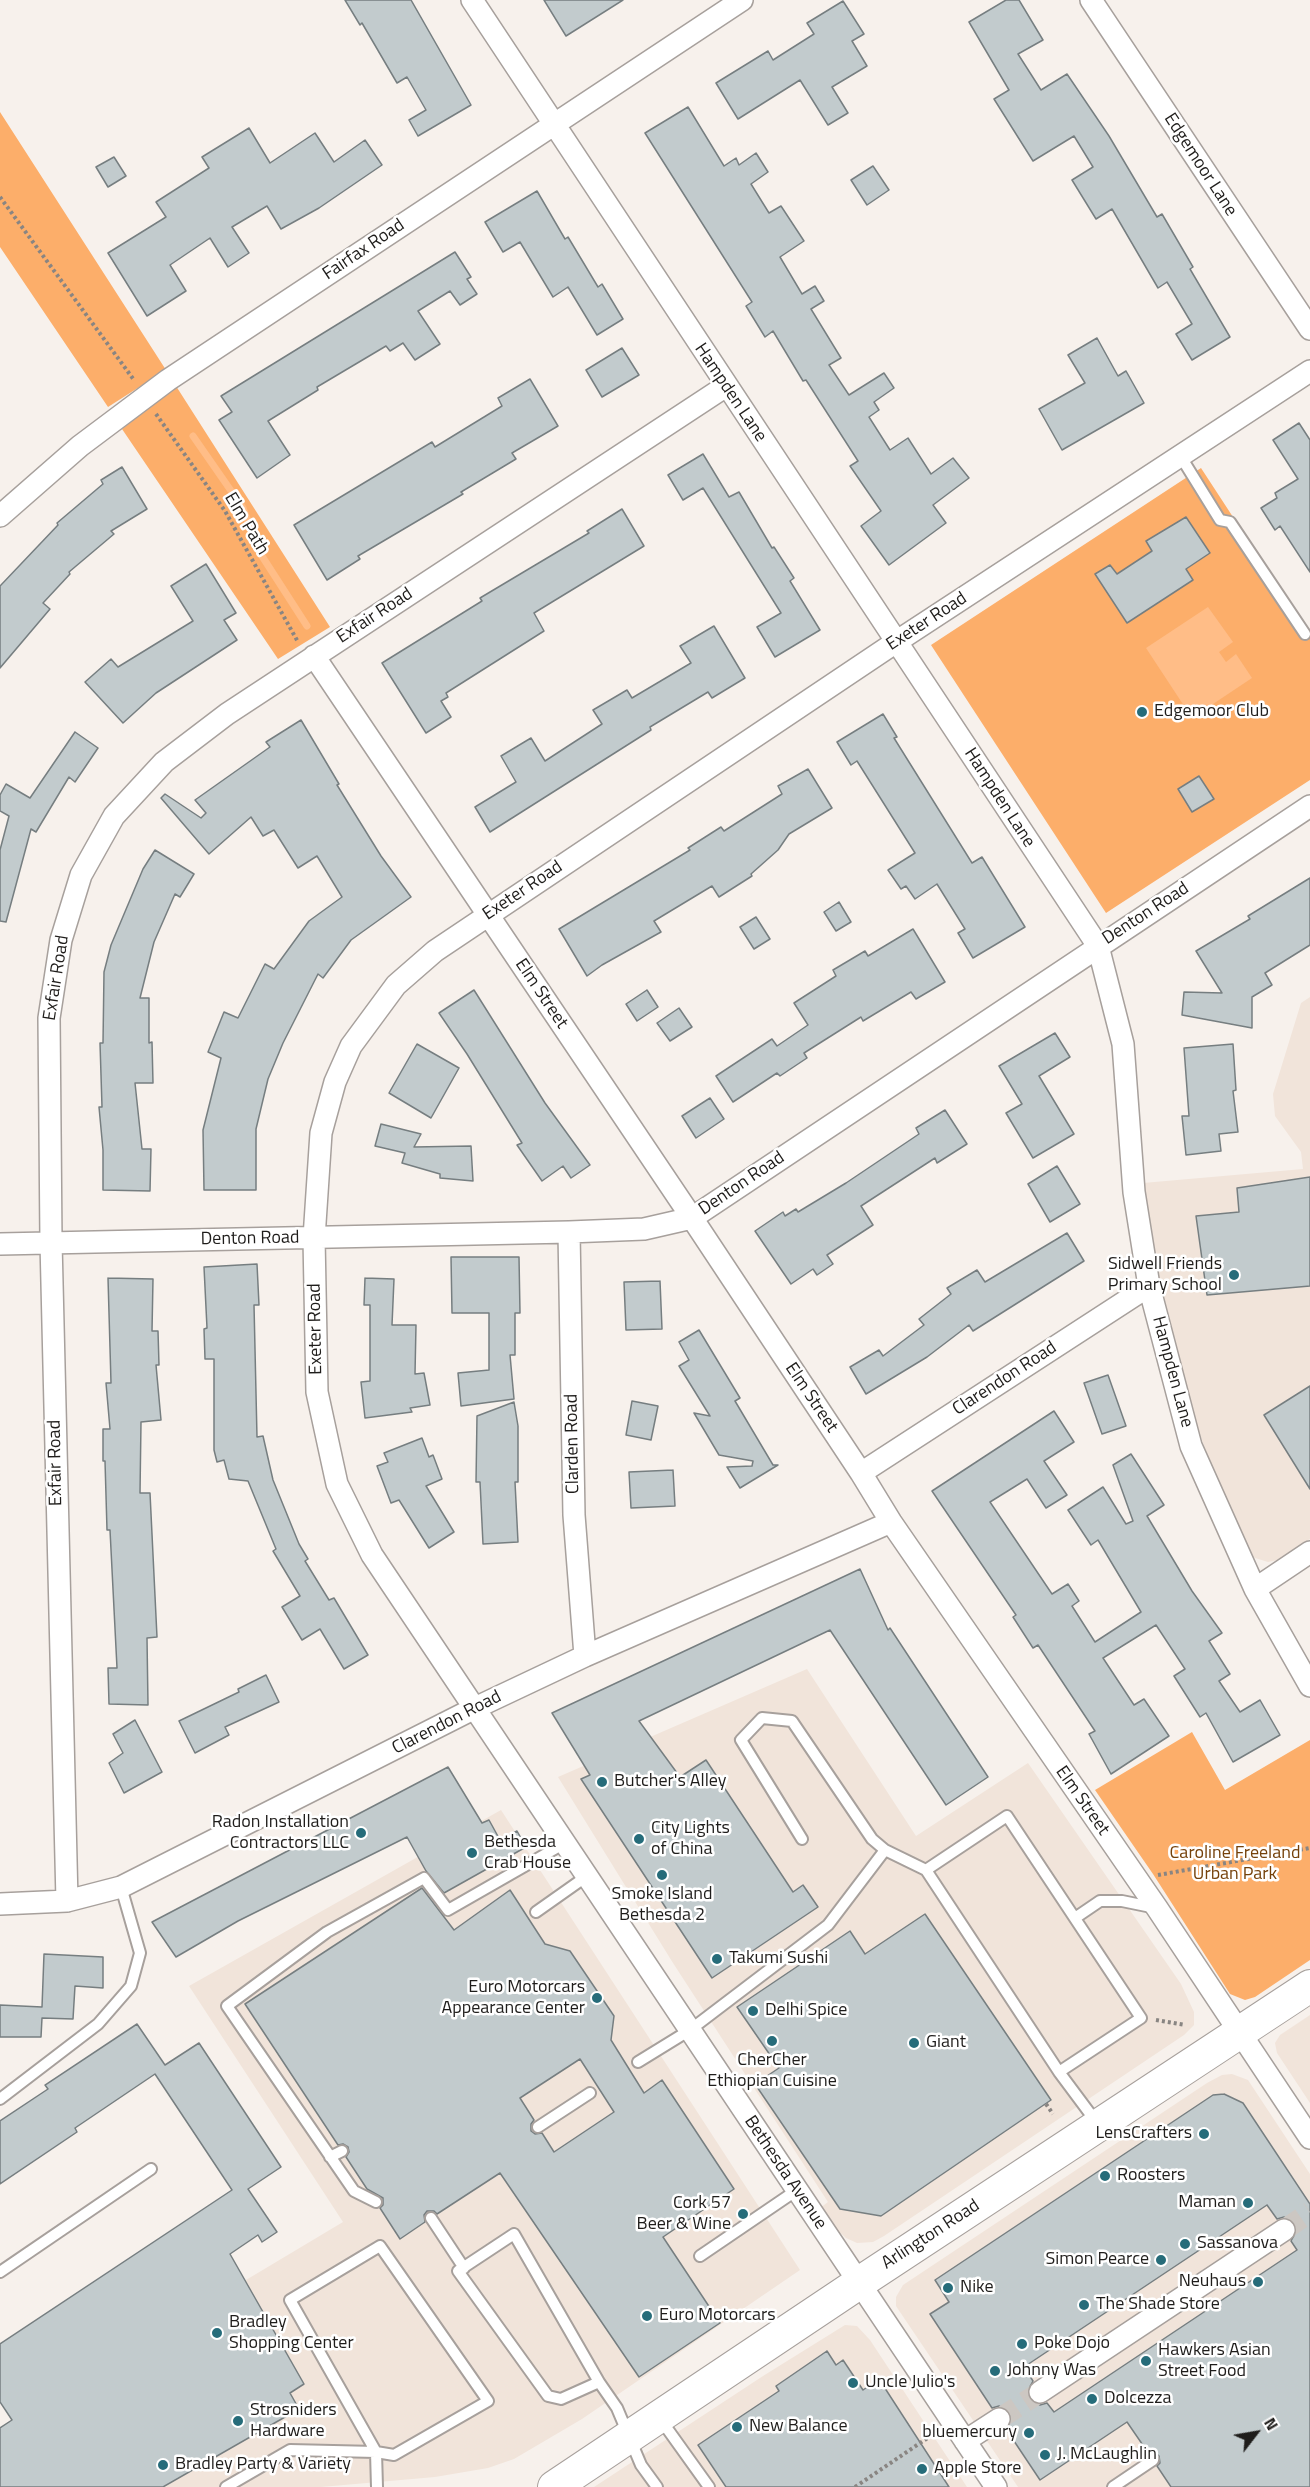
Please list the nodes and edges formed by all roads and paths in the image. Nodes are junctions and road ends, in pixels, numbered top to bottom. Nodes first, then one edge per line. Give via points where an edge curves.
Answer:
1 (472, 0) edge
2 (742, 0) edge
3 (1091, 0) edge
4 (554, 124) junction
5 (0, 196) edge
6 (1310, 329) edge
7 (1310, 371) edge
8 (137, 385) dead end
9 (726, 386) junction
10 (151, 406) dead end
11 (1181, 457) junction
12 (0, 516) edge
13 (1305, 634) dead end
14 (896, 642) junction
15 (314, 657) junction
16 (1310, 806) edge
17 (488, 914) junction
18 (1098, 946) junction
19 (692, 1218) junction
20 (569, 1232) junction
21 (314, 1238) junction
22 (51, 1242) junction
23 (0, 1244) edge
24 (1149, 1286) junction
25 (861, 1473) junction
26 (891, 1522) junction
27 (1310, 1552) edge
28 (1255, 1589) junction
29 (585, 1656) junction
30 (1310, 1686) edge
31 (475, 1708) junction
32 (802, 1839) dead end
33 (565, 1843) junction
34 (1310, 1848) edge
35 (885, 1850) junction
36 (926, 1870) junction
37 (1157, 1875) dead end
38 (588, 1876) junction
39 (121, 1887) junction
40 (67, 1901) junction
41 (0, 1904) edge
42 (1157, 1908) junction
43 (536, 1912) dead end
44 (1075, 1918) junction
45 (1310, 1986) edge
46 (1141, 2018) junction
47 (1185, 2025) dead end
48 (690, 2030) junction
49 (1240, 2032) junction
50 (638, 2062) dead end
51 (1059, 2072) junction
52 (590, 2093) dead end
53 (0, 2099) edge
54 (1046, 2104) dead end
55 (1053, 2114) dead end
56 (1099, 2126) junction
57 (538, 2127) dead end
58 (1310, 2138) edge
59 (342, 2151) dead end
60 (330, 2157) junction
61 (151, 2169) dead end
62 (797, 2190) junction
63 (376, 2202) dead end
64 (431, 2218) dead end
65 (1284, 2229) tunnel mouth
66 (700, 2256) dead end
67 (464, 2268) junction
68 (0, 2272) edge
69 (859, 2283) junction
70 (599, 2382) junction
71 (1040, 2392) tunnel mouth
72 (659, 2417) junction
73 (999, 2419) tunnel mouth
74 (628, 2438) junction
75 (929, 2438) dead end
76 (965, 2441) junction
77 (376, 2452) junction
78 (1153, 2460) dead end
79 (226, 2487) edge
80 (376, 2487) edge
81 (554, 2487) edge
82 (657, 2487) edge
83 (709, 2487) edge
84 (855, 2487) edge
85 (996, 2487) edge
86 (1113, 2487) edge

1 - 4 street, Hampden Lane
2 - 4 street, Fairfax Road
3 - 6 street, Edgemoor Lane
4 - 9 street, Hampden Lane
4 - 12 street, Fairfax Road via 168,380 80,446
5 - 8 path
7 - 11 street, Exeter Road
9 - 14 street, Hampden Lane
9 - 15 street, Exfair Road
10 - 15 path, Elm Path via 225,511 300,645
11 - 13 lane via 1220,520 1230,522
11 - 14 street, Exeter Road
14 - 17 street, Exeter Road
14 - 18 street, Hampden Lane
15 - 17 street, Elm Street
15 - 22 street, Exfair Road via 227,714 164,762 114,816 81,875 60,940 49,1018
16 - 18 street, Denton Road
17 - 19 street, Elm Street
17 - 21 street, Exeter Road via 435,951 396,985 351,1046 334,1082 321,1133
18 - 19 street, Denton Road
18 - 24 street, Hampden Lane via 1123,1044 1134,1192
19 - 20 street, Denton Road via 644,1229
19 - 25 street, Elm Street
20 - 21 street, Denton Road
20 - 29 street, Clarden Road via 574,1515
21 - 22 street, Denton Road
21 - 31 street, Exeter Road via 317,1392 337,1484 372,1555
22 - 23 street, Denton Road
22 - 40 street, Exfair Road
24 - 25 street, Clarendon Road
24 - 28 street, Hampden Lane via 1191,1446
25 - 26 street, Elm Street
26 - 29 street, Clarendon Road
26 - 42 street, Elm Street
27 - 28 street
28 - 30 street, Hampden Lane
29 - 31 street, Clarendon Road
31 - 33 street, Bethesda Avenue
31 - 39 street, Clarendon Road
32 - 35 lane via 741,1740 762,1718 792,1721 872,1839
33 - 38 street, Bethesda Avenue
33 - 60 lane via 448,1910 424,1878 327,1932 227,2006
34 - 37 path
35 - 36 lane
35 - 48 lane via 828,1925
36 - 44 lane via 1007,1816
36 - 51 lane
38 - 43 lane
38 - 48 street, Bethesda Avenue
39 - 40 street, Clarendon Road
39 - 53 lane via 140,1953 131,1986 98,2024
40 - 41 street, Clarendon Road
42 - 44 lane via 1100,1901
42 - 49 street, Elm Street
44 - 46 lane
45 - 49 main road, Arlington Road
46 - 47 path
46 - 51 lane
48 - 50 lane
48 - 62 street, Bethesda Avenue
49 - 56 main road, Arlington Road
49 - 58 street, Elm Street
51 - 56 lane
52 - 57 lane
54 - 55 path
56 - 69 main road, Arlington Road
59 - 60 lane
60 - 63 lane via 354,2192
61 - 68 lane
62 - 66 lane
62 - 69 street, Bethesda Avenue
64 - 67 lane
65 - 71 street
67 - 70 lane via 458,2271 548,2396 561,2399
67 - 70 lane via 514,2234
69 - 72 main road, Arlington Road
69 - 76 street, Bethesda Avenue
70 - 74 lane via 617,2408
72 - 74 main road, Arlington Road
72 - 83 lane
73 - 76 street
74 - 81 main road, Arlington Road
74 - 82 lane
75 - 84 path
76 - 85 street, Bethesda Avenue
77 - 77 lane via 394,2455 488,2401 380,2246 290,2300
77 - 79 lane via 290,2450
77 - 80 lane
78 - 86 lane

